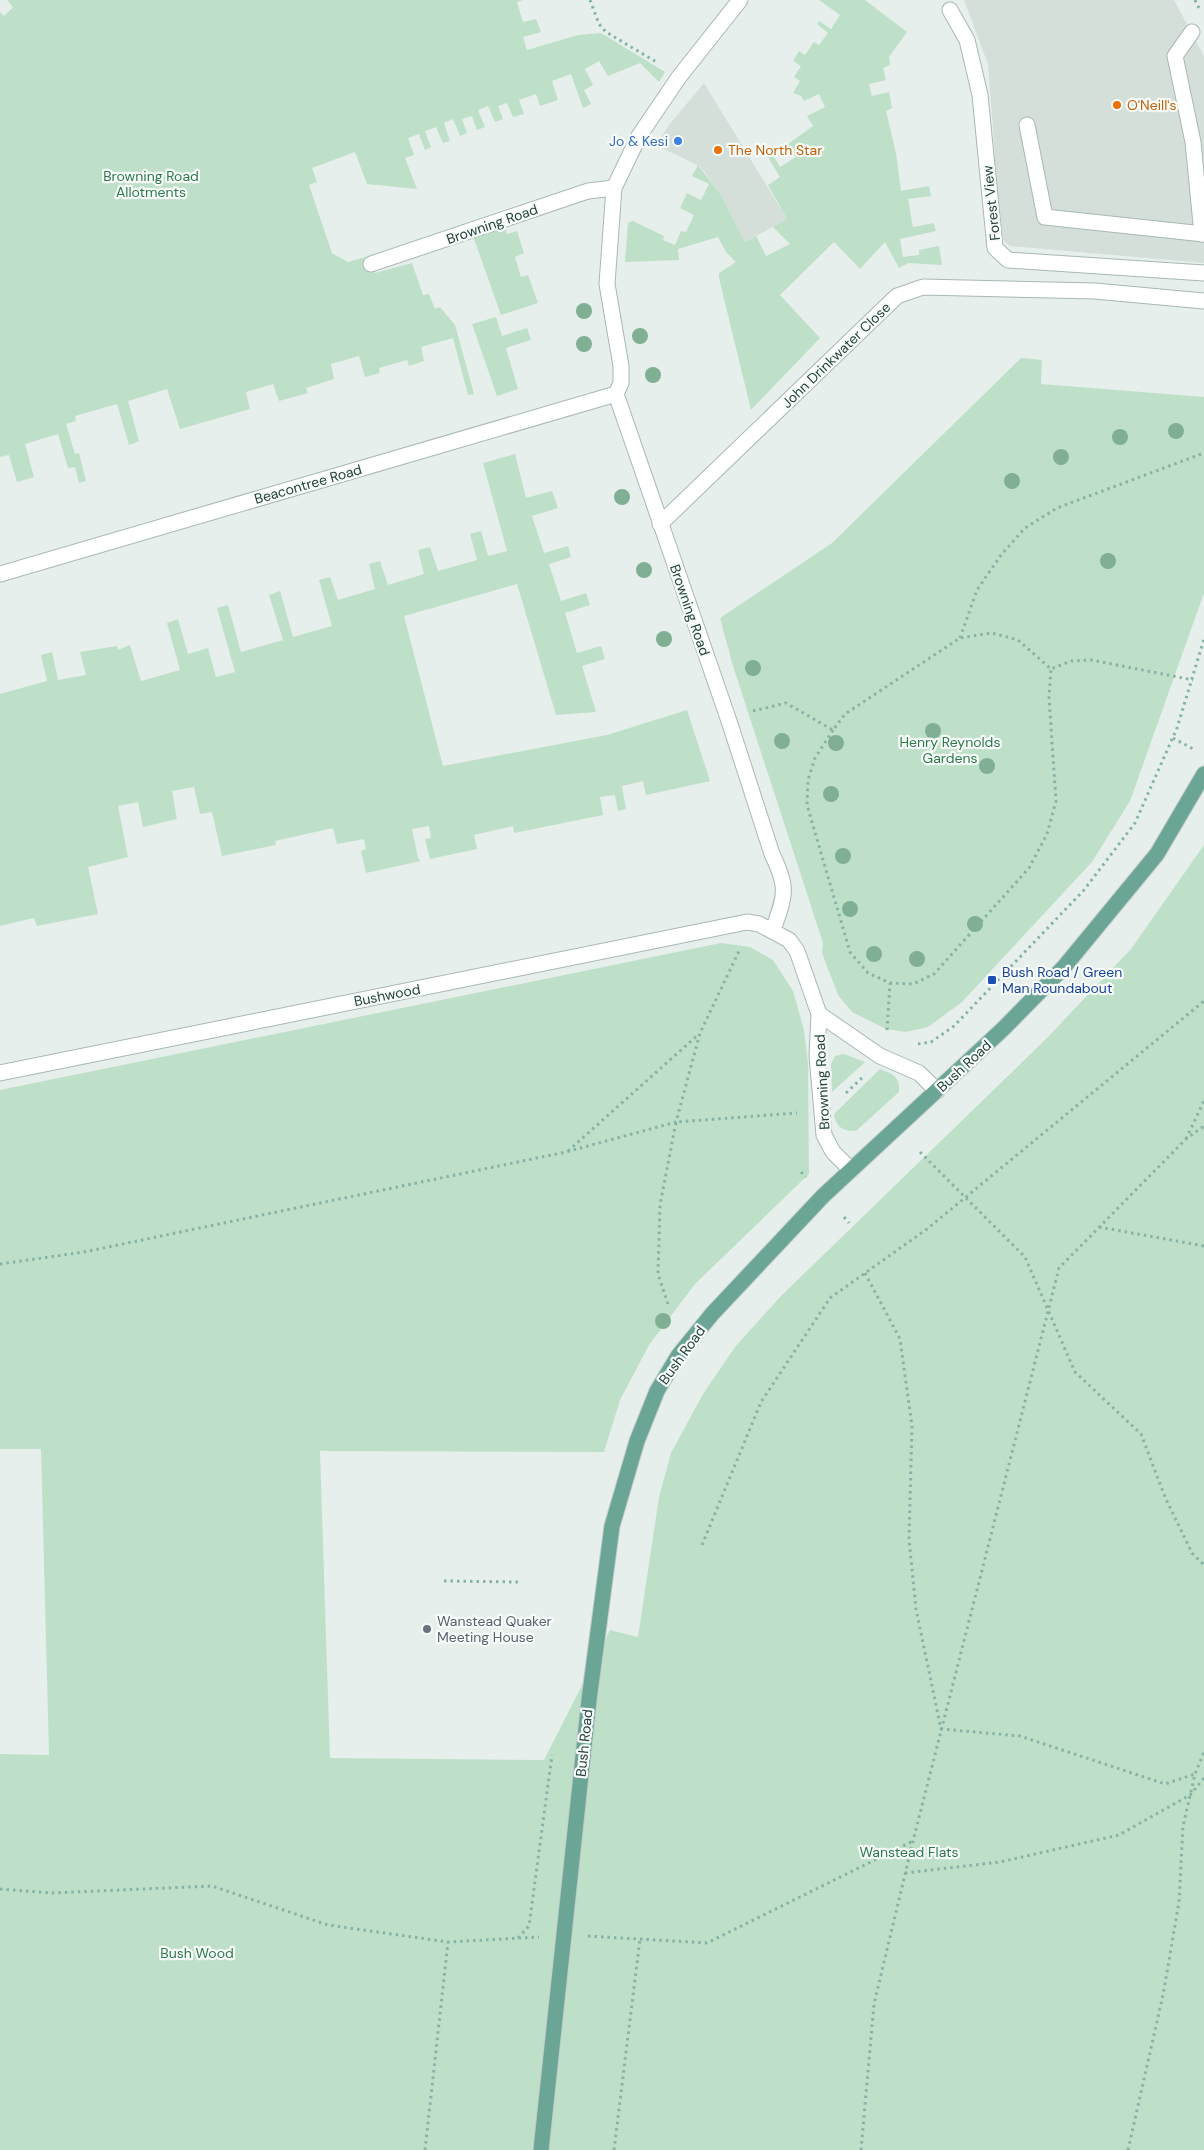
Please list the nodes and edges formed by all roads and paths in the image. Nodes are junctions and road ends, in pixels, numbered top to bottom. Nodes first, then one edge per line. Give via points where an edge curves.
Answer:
1 (590, 0) edge
2 (740, 0) edge
3 (950, 10) dead end
4 (1192, 32) dead end
5 (680, 76) junction
6 (1027, 125) dead end
7 (614, 188) junction
8 (1203, 234) edge
9 (372, 264) dead end
10 (1204, 273) edge
11 (1204, 301) edge
12 (616, 394) junction
13 (1204, 453) edge
14 (660, 524) junction
15 (0, 574) edge
16 (960, 638) junction
17 (1204, 638) edge
18 (1051, 669) junction
19 (1193, 680) junction
20 (748, 712) dead end
21 (833, 730) junction
22 (1173, 738) junction
23 (1196, 751) dead end
24 (1204, 774) edge
25 (747, 922) junction
26 (773, 930) junction
27 (890, 983) junction
28 (1204, 1001) edge
29 (819, 1014) junction
30 (886, 1029) dead end
31 (700, 1033) junction
32 (914, 1045) dead end
33 (0, 1073) edge
34 (868, 1073) dead end
35 (937, 1091) junction
36 (840, 1098) dead end
37 (1204, 1101) edge
38 (806, 1113) dead end
39 (676, 1122) junction
40 (1204, 1126) edge
41 (1186, 1139) junction
42 (566, 1152) junction
43 (920, 1152) dead end
44 (851, 1170) junction
45 (801, 1172) dead end
46 (806, 1178) dead end
47 (966, 1197) junction
48 (844, 1217) dead end
49 (848, 1223) dead end
50 (1098, 1227) junction
51 (1204, 1246) edge
52 (0, 1264) edge
53 (865, 1273) junction
54 (668, 1304) dead end
55 (1048, 1311) junction
56 (702, 1545) dead end
57 (1204, 1565) edge
58 (444, 1581) dead end
59 (518, 1582) dead end
60 (941, 1729) junction
61 (1204, 1752) edge
62 (552, 1754) dead end
63 (1196, 1774) junction
64 (1204, 1778) edge
65 (1190, 1795) junction
66 (912, 1840) junction
67 (904, 1873) junction
68 (0, 1889) edge
69 (588, 1936) dead end
70 (540, 1937) dead end
71 (518, 1938) junction
72 (640, 1939) junction
73 (448, 1942) junction
74 (425, 2150) edge
75 (541, 2150) edge
76 (614, 2150) edge
77 (861, 2150) edge
78 (1128, 2150) edge

1 - 5 path via 599,24 606,32
2 - 5 street
3 - 10 street, Forest View via 967,40 980,95 995,248 1008,260
4 - 8 street via 1175,56 1193,142
5 - 7 street via 639,136
6 - 8 street via 1045,217
7 - 9 street, Browning Road via 588,191
7 - 12 street via 607,284 621,366 621,383
11 - 14 street, John Drinkwater Close via 1095,291 922,287 897,296
12 - 14 street, Browning Road
12 - 15 street, Beacontree Road
13 - 16 path via 1057,508 1025,528 977,590
14 - 26 street, Browning Road via 772,854 782,875 785,895
16 - 18 path via 992,633 1018,640
16 - 21 path via 845,714
17 - 19 path
18 - 19 path via 1091,660
18 - 27 path via 1049,697 1056,802 1047,834 1029,868 934,974 912,984
19 - 22 path
20 - 21 path via 786,703
21 - 27 path via 815,758 808,780 807,805 850,952 868,973
22 - 23 path
22 - 32 path via 1135,823 1084,890 954,1026 931,1042
24 - 35 main road, Bush Road via 1157,854 1120,902 1004,1029
25 - 26 street, Bushwood
25 - 31 path via 742,944
25 - 33 street, Bushwood
26 - 29 street, Browning Road via 789,940 797,952
27 - 30 path
28 - 47 path
29 - 35 street, Browning Road via 880,1056 919,1073
29 - 44 street, Browning Road via 817,1056 824,1135 833,1152
31 - 39 path
31 - 42 path
34 - 36 path
35 - 44 main road, Bush Road
37 - 41 path
38 - 39 path
39 - 42 path
39 - 54 path via 660,1205 658,1274
40 - 41 path
41 - 50 path
42 - 52 path via 84,1252
43 - 47 path
44 - 75 main road, Bush Road via 712,1314 678,1356 656,1391 637,1441 612,1526 589,1700
45 - 46 path
47 - 53 path
47 - 55 path via 1025,1257
48 - 49 path
50 - 51 path
50 - 55 path via 1059,1268
53 - 56 path via 830,1298 761,1402
53 - 60 path via 900,1339 912,1426 909,1539 916,1609
55 - 57 path via 1075,1372 1141,1434 1184,1537 1192,1553
55 - 60 path
58 - 59 path
60 - 63 path via 1020,1736 1165,1784
60 - 66 path
61 - 63 path
62 - 71 path via 529,1926
63 - 65 path
64 - 65 path
65 - 67 path via 1119,1835 1000,1862
65 - 78 path via 1183,1826 1179,1902 1164,1994
66 - 67 path
66 - 72 path via 708,1943
67 - 77 path via 874,2004
68 - 73 path via 51,1893 212,1886 328,1926
69 - 72 path
70 - 71 path
71 - 73 path
72 - 76 path
73 - 74 path

